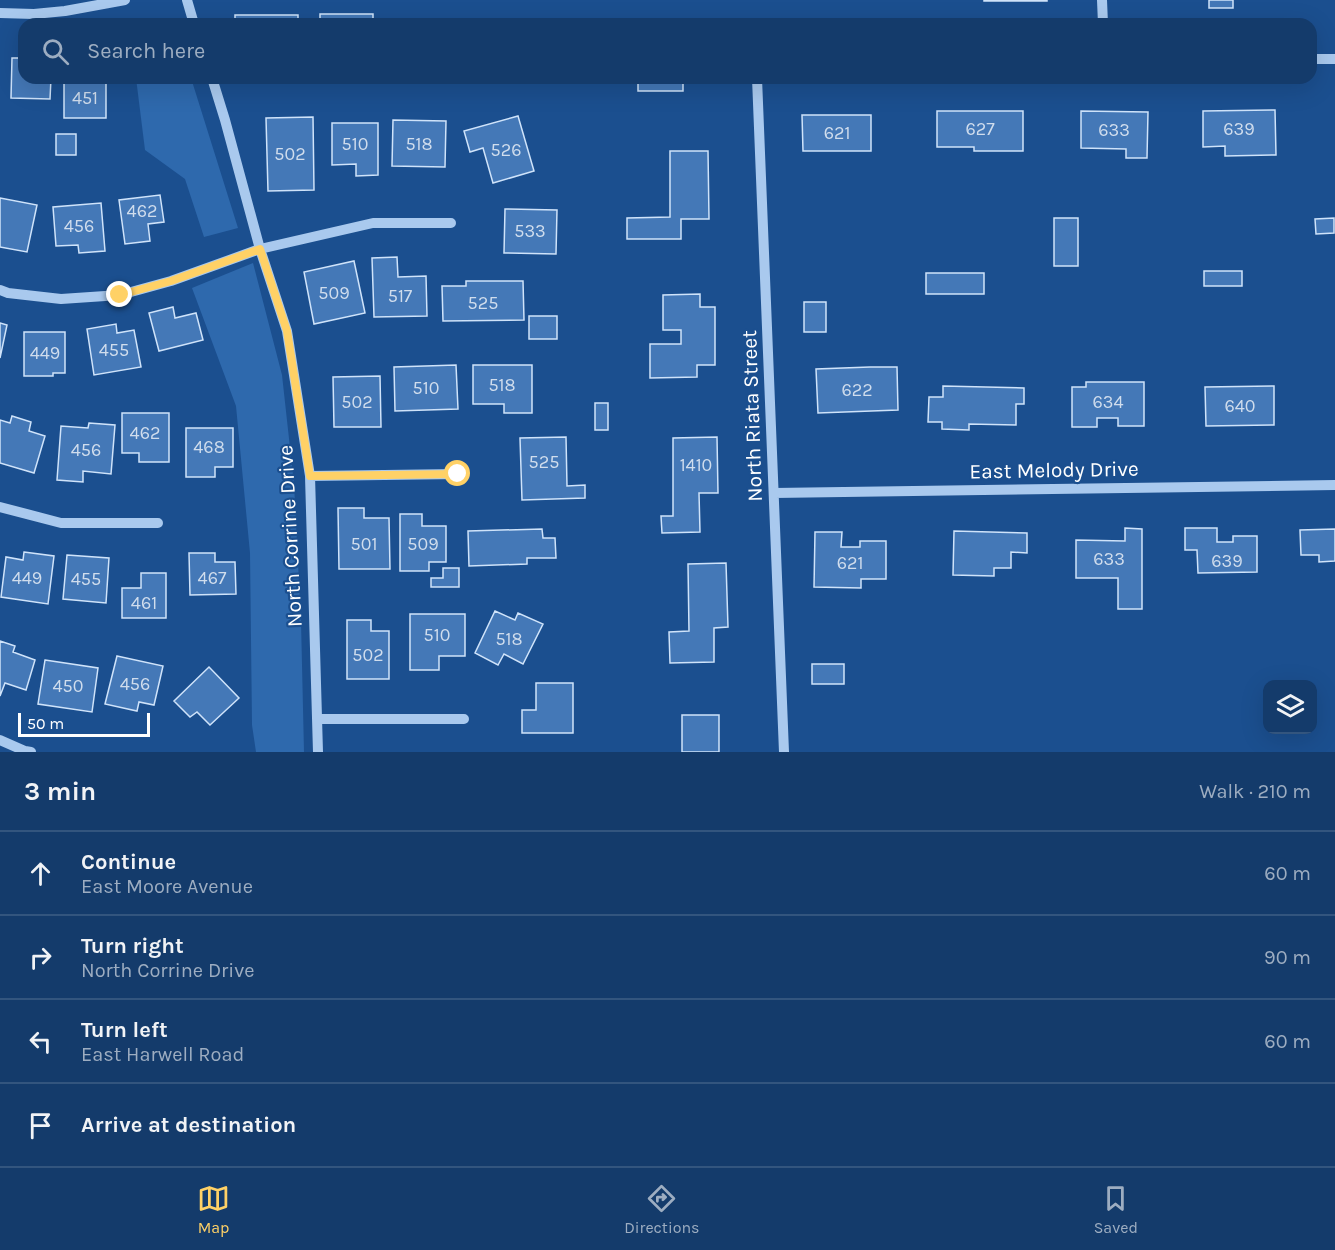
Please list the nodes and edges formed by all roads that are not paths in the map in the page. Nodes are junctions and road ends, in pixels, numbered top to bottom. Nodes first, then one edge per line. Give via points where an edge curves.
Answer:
1 (125, 0) edge
2 (187, 0) edge
3 (1102, 0) edge
4 (0, 12) edge
5 (193, 18) edge
6 (1103, 18) edge
7 (1317, 59) edge
8 (1335, 59) edge
9 (214, 84) edge
10 (757, 84) edge
11 (451, 224) dead end
12 (260, 249) junction
13 (0, 290) edge
14 (458, 474) dead end
15 (310, 476) junction
16 (1335, 485) edge
17 (774, 493) junction
18 (0, 507) edge
19 (158, 523) dead end
20 (317, 719) junction
21 (464, 719) dead end
22 (0, 740) edge
23 (27, 752) edge
24 (318, 752) edge
25 (784, 752) edge

1 - 4 street via 34,14
2 - 5 street
3 - 6 street
7 - 8 street
9 - 12 street, North Corrine Drive
10 - 17 street, North Riata Street
11 - 12 street via 372,224
12 - 13 street via 120,295 61,299
12 - 15 street, North Corrine Drive via 287,331
14 - 15 street
15 - 20 street, North Corrine Drive
16 - 17 street, East Melody Drive
17 - 25 street, North Riata Street
18 - 19 street via 61,523
20 - 21 street
20 - 24 street, North Corrine Drive
22 - 23 street

